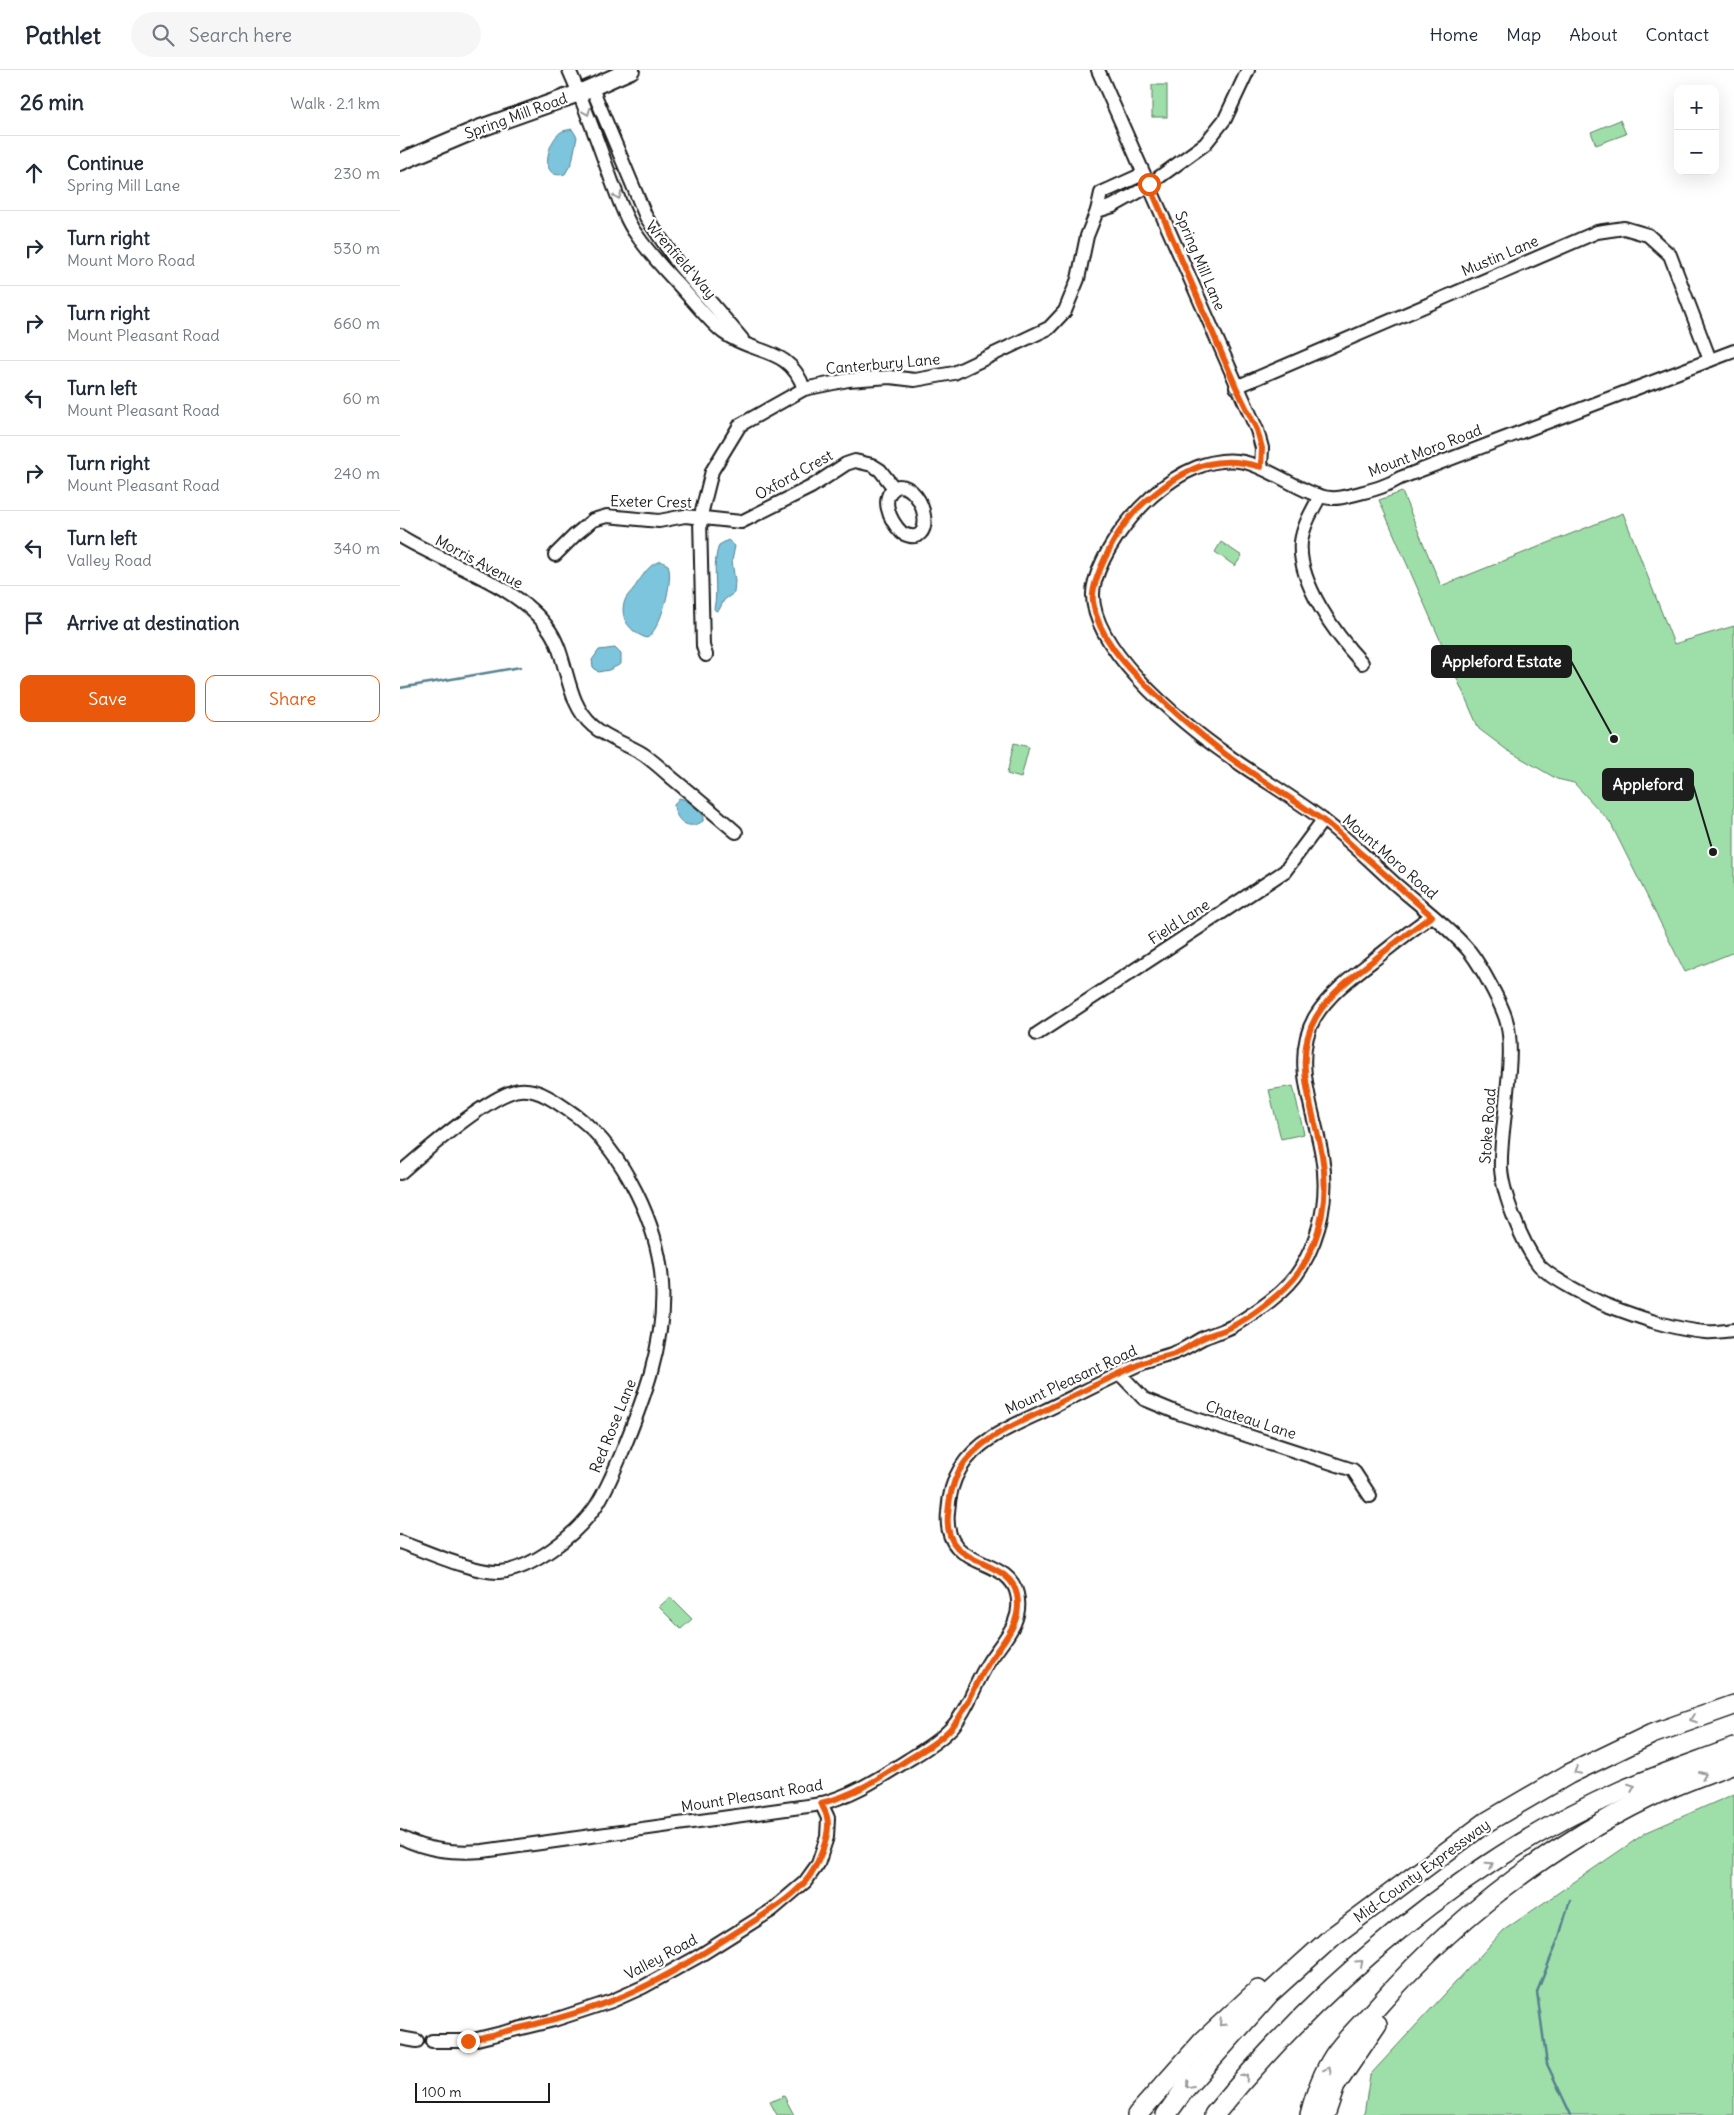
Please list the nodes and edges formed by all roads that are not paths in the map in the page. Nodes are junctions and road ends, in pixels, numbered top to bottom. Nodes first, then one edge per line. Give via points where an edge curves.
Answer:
1 (569, 70) edge
2 (631, 70) edge
3 (1098, 70) edge
4 (1248, 70) edge
5 (585, 90) junction
6 (607, 124) junction
7 (594, 130) junction
8 (621, 157) junction
9 (400, 162) edge
10 (606, 164) junction
11 (1146, 179) junction
12 (749, 346) junction
13 (1734, 351) edge
14 (1710, 360) junction
15 (1236, 387) junction
16 (804, 389) junction
17 (1261, 467) junction
18 (894, 488) dead end
19 (1320, 496) junction
20 (700, 519) junction
21 (400, 536) edge
22 (555, 555) dead end
23 (706, 655) dead end
24 (1362, 663) dead end
25 (1323, 820) junction
26 (736, 832) dead end
27 (1432, 916) junction
28 (1036, 1034) dead end
29 (400, 1173) edge
30 (1734, 1330) edge
31 (1120, 1374) junction
32 (1370, 1496) dead end
33 (400, 1542) edge
34 (1734, 1704) edge
35 (1734, 1748) edge
36 (1734, 1762) edge
37 (821, 1803) junction
38 (400, 1837) edge
39 (1568, 1842) junction
40 (1332, 1937) junction
41 (400, 2038) edge
42 (417, 2041) dead end
43 (432, 2041) dead end
44 (1354, 2056) junction
45 (1138, 2115) edge
46 (1166, 2115) edge
47 (1214, 2115) edge
48 (1310, 2115) edge
49 (1325, 2115) edge
50 (1332, 2115) edge

1 - 5 street
2 - 5 main road, Spring Mill Road
3 - 11 street, Spring Mill Lane
4 - 11 street, Canterbury Lane via 1224,119 1205,144
5 - 6 street, Wrenfield Way
5 -> 7 street, Wrenfield Way
5 - 9 main road, Spring Mill Road
6 - 7 street
6 - 8 street, Wrenfield Way
7 - 10 street, Wrenfield Way
8 - 10 street
8 - 12 street, Wrenfield Way via 646,216 679,266
10 -> 12 street, Wrenfield Way via 635,233 724,333
11 - 15 street, Spring Mill Lane
11 - 16 street, Canterbury Lane via 1121,202 1097,211 1086,236 1078,279 1065,311 1049,328 954,373 915,380 890,377 848,380
12 - 16 street, Wrenfield Way via 779,357 795,369
13 - 14 street, Mount Moro Road
14 - 15 street, Mustin Lane via 1670,255 1648,235 1624,228 1597,232
14 - 19 street, Mount Moro Road via 1400,478 1387,486 1332,499
15 - 17 street, Spring Mill Lane via 1257,430 1262,448
16 - 20 street, Canterbury Lane via 740,425 712,471
17 - 19 street, Mount Moro Road
17 - 25 street, Mount Moro Road via 1226,460 1203,465 1175,478 1154,494 1131,515 1102,562 1094,584 1093,602 1104,633 1121,659 1183,721
18 - 20 street, Oxford Crest via 880,470 855,461 741,522
19 - 24 street via 1301,540 1303,568 1333,628
20 - 22 street, Exeter Crest via 685,516 659,521 607,516 593,520
20 - 23 street, Canterbury Lane via 703,646
21 - 26 street, Morris Avenue via 423,551 506,591 534,611 550,631 582,716 606,736 643,754
25 - 27 street, Mount Moro Road
25 - 28 street, Field Lane via 1285,872
27 - 30 street, Stoke Road via 1471,954 1507,1022 1508,1070 1501,1171 1516,1224 1539,1266 1586,1297 1633,1315 1708,1333
27 - 31 street, Mount Pleasant Road via 1341,986 1326,1001 1306,1041 1306,1082 1323,1158 1325,1194 1315,1241 1300,1270 1285,1290 1231,1327 1177,1353
29 - 33 street, Red Rose Lane via 444,1136 504,1094 521,1090 541,1094 587,1125 626,1174 652,1233 660,1262 662,1291 652,1372 630,1433 605,1492 593,1510 557,1545 516,1570 484,1572
31 - 32 street, Chateau Lane via 1144,1399 1353,1470
31 - 37 street, Mount Pleasant Road via 1007,1428 975,1450 960,1469 949,1500 948,1535 960,1551 1012,1582 1017,1593 1015,1622 952,1728 934,1744 873,1782
34 -> 40 highway, Mid-County Expressway via 1652,1734 1569,1774 1485,1823
47 -> 35 highway via 1249,2072 1362,1960 1422,1912 1489,1865 1621,1791
39 -> 36 highway via 1651,1797
37 - 38 street, Mount Pleasant Road via 483,1852 431,1850
37 - 43 street, Valley Road via 828,1818 826,1837 818,1864 805,1882 772,1910 699,1956 612,2001 554,2020 468,2041
39 - 44 highway via 1560,1854 1476,1920 1389,2009
48 -> 39 highway via 1314,2097 1334,2056 1392,1990 1446,1935 1506,1885
40 -> 45 highway via 1258,1990 1203,2040
40 -> 46 highway, Mid-County Expressway via 1270,1993 1184,2090
41 - 42 street
44 - 49 highway via 1335,2086
44 - 50 highway

